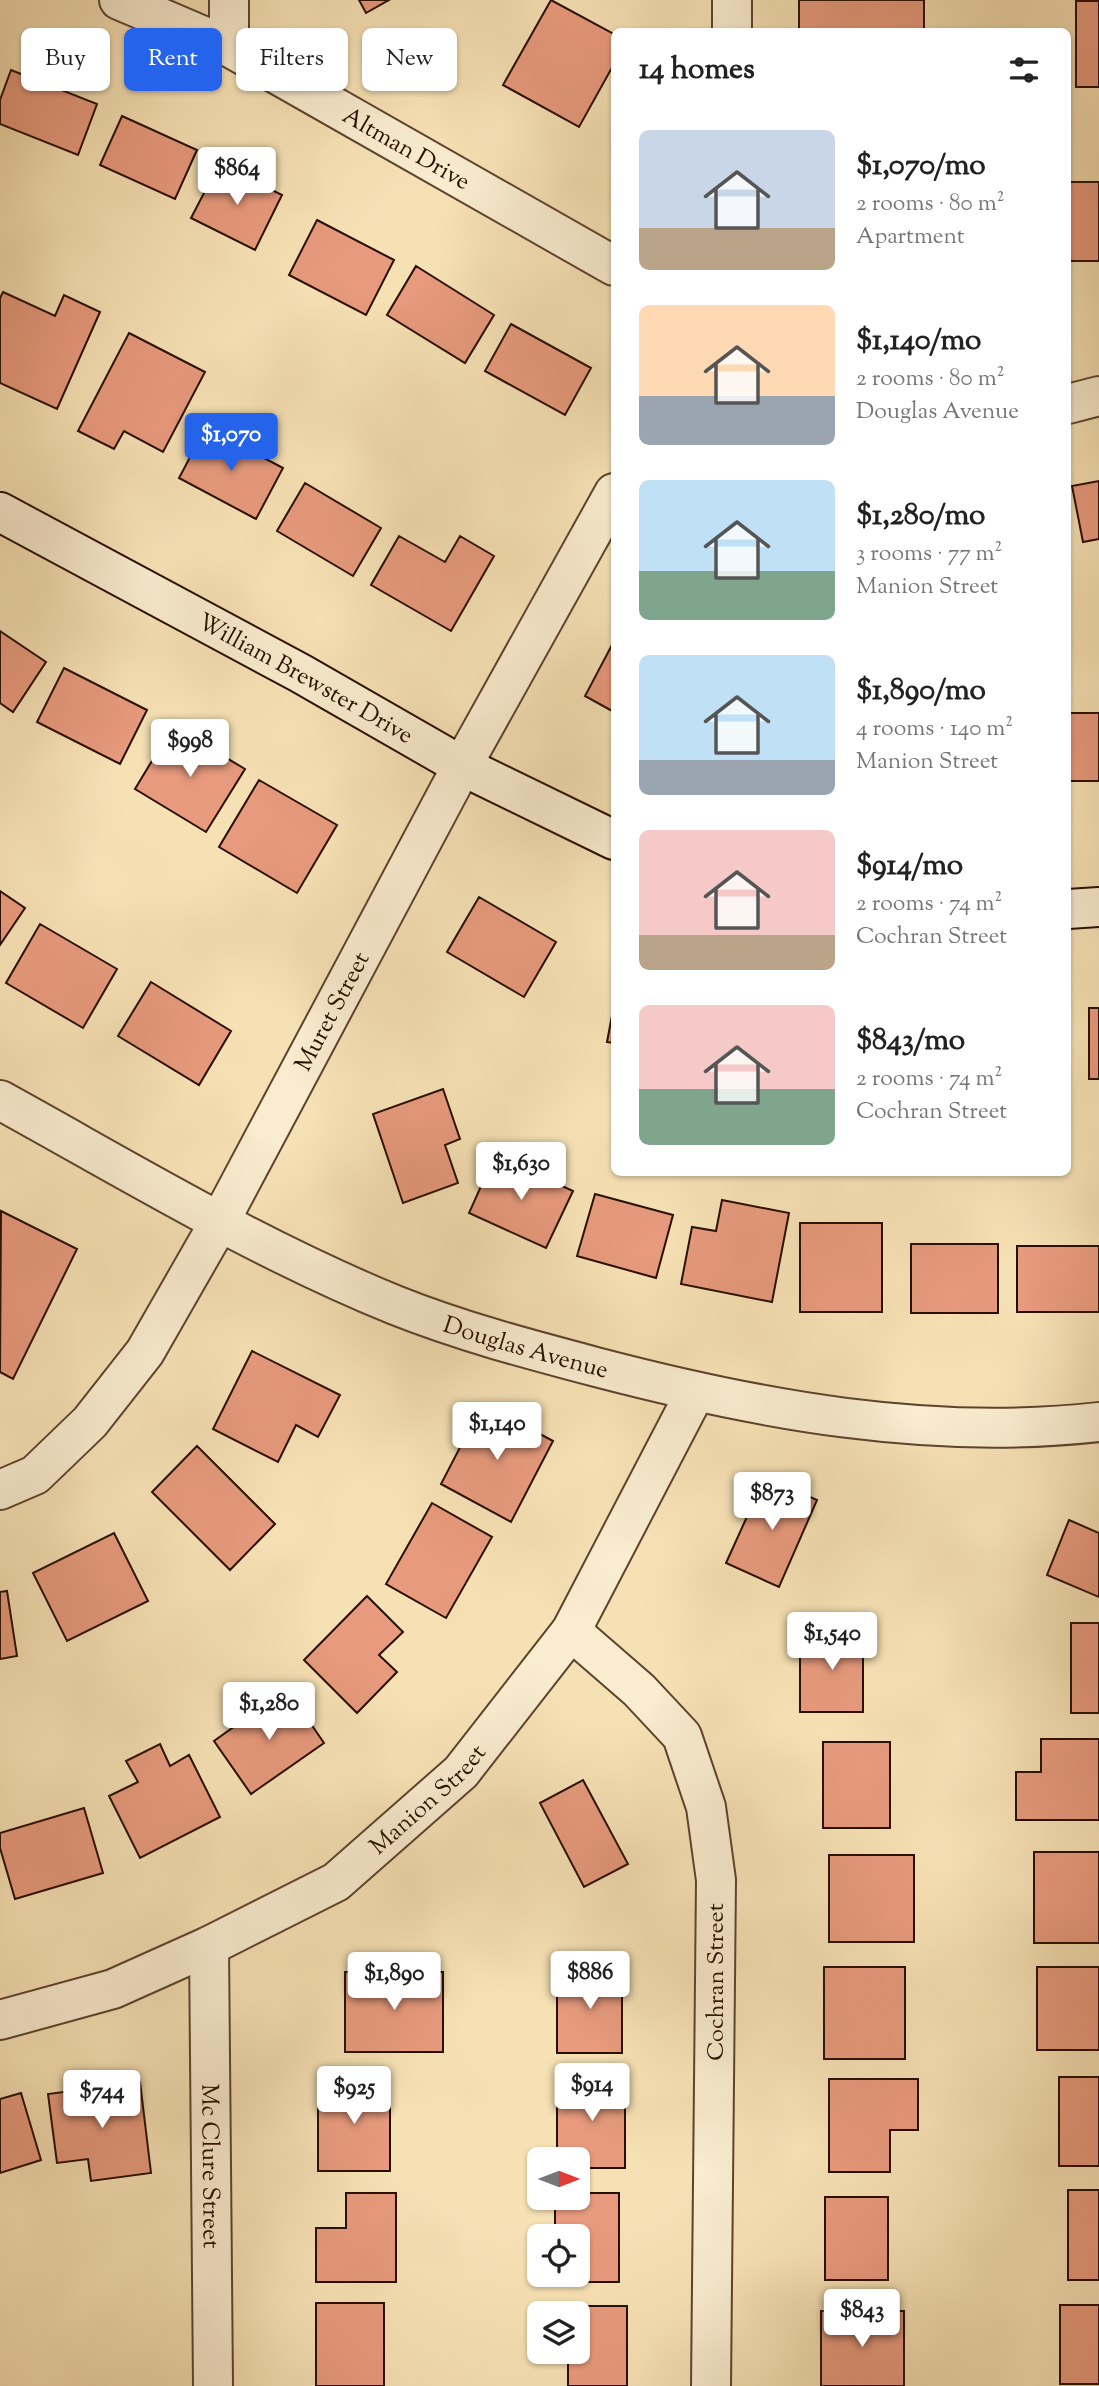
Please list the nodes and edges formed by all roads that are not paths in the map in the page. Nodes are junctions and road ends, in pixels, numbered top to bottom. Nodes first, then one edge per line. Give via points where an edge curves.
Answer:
1 (119, 0) edge
2 (229, 0) edge
3 (732, 0) edge
4 (732, 28) edge
5 (229, 47) junction
6 (611, 264) edge
7 (1099, 396) edge
8 (1071, 403) edge
9 (611, 498) edge
10 (0, 512) edge
11 (462, 766) junction
12 (611, 839) edge
13 (1099, 907) edge
14 (1071, 909) edge
15 (0, 1100) edge
16 (220, 1221) junction
17 (695, 1393) junction
18 (1099, 1422) edge
19 (0, 1490) edge
20 (571, 1631) junction
21 (209, 1946) junction
22 (0, 2020) edge
23 (213, 2386) edge
24 (712, 2386) edge

1 - 5 street, Altman Drive
2 - 5 street
3 - 4 street
5 - 6 street, Altman Drive
7 - 8 street
9 - 11 street, Muret Street
10 - 11 street, William Brewster Drive
11 - 12 street, William Brewster Drive
11 - 16 street, Muret Street
13 - 14 street
15 - 16 street, Douglas Avenue
16 - 17 street, Douglas Avenue via 395,1305 505,1343
16 - 19 street, Muret Street via 145,1352 90,1422 35,1475
17 - 18 street, Douglas Avenue via 804,1414 924,1426
17 - 20 street, Manion Street
20 - 21 street, Manion Street via 461,1772 336,1882
20 - 24 street, Cochran Street via 639,1690 682,1736 706,1807 716,1880
21 - 22 street, Manion Street via 113,1989
21 - 23 street, Mc Clure Street

